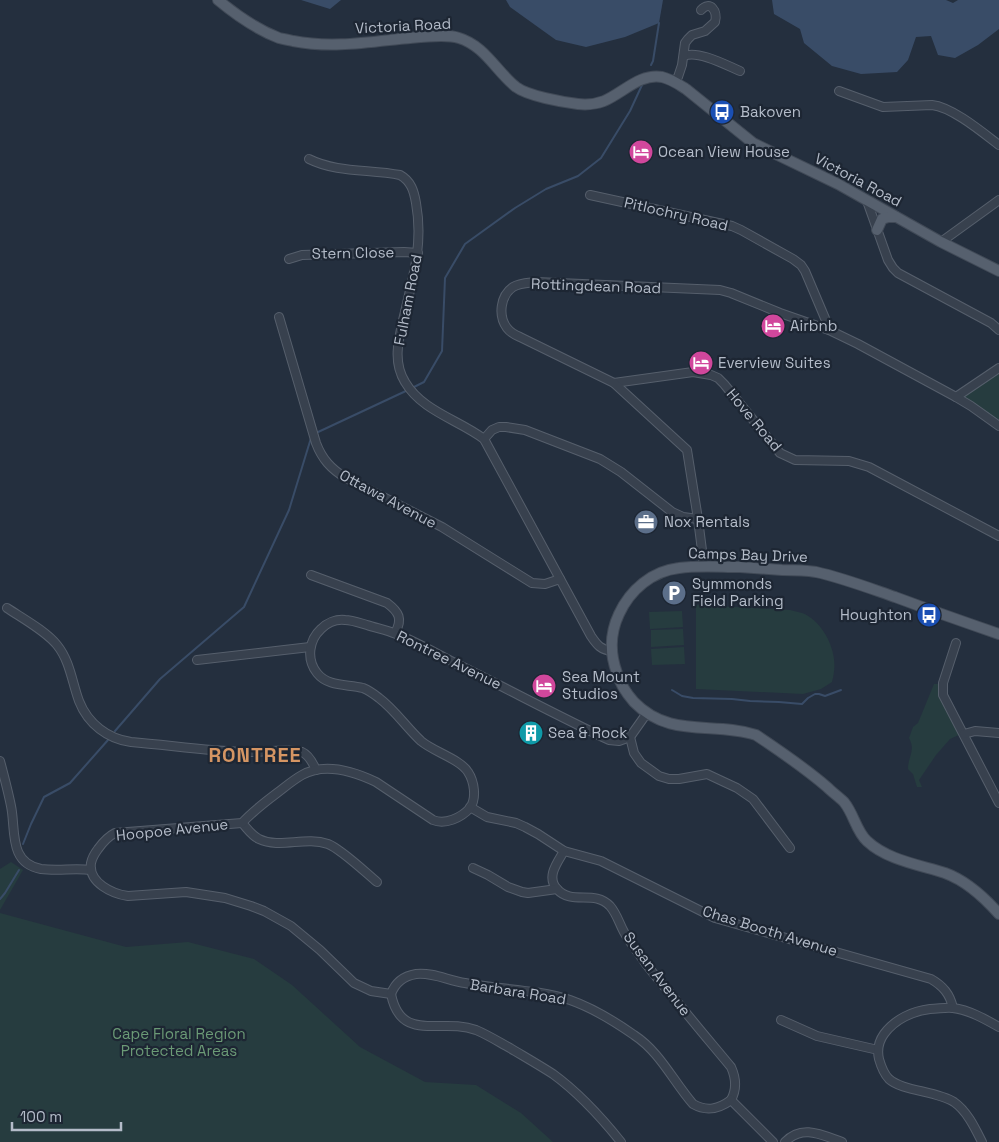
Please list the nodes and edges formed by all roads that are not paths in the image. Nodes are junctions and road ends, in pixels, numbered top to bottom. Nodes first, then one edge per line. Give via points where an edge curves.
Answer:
1 (218, 0) edge
2 (701, 10) dead end
3 (684, 56) junction
4 (740, 71) dead end
5 (674, 81) junction
6 (839, 91) dead end
7 (999, 145) edge
8 (309, 159) dead end
9 (590, 195) dead end
10 (999, 200) edge
11 (867, 201) junction
12 (896, 217) junction
13 (877, 230) junction
14 (941, 242) junction
15 (418, 253) junction
16 (289, 260) dead end
17 (999, 272) edge
18 (278, 317) dead end
19 (829, 330) junction
20 (999, 330) edge
21 (999, 368) edge
22 (614, 383) junction
23 (956, 396) junction
24 (999, 426) edge
25 (484, 439) junction
26 (698, 519) junction
27 (999, 536) edge
28 (704, 566) junction
29 (311, 575) dead end
30 (560, 579) junction
31 (7, 608) dead end
32 (395, 633) junction
33 (999, 634) edge
34 (956, 643) dead end
35 (310, 647) junction
36 (612, 650) junction
37 (197, 660) dead end
38 (647, 713) junction
39 (964, 734) junction
40 (999, 734) edge
41 (630, 737) junction
42 (0, 761) edge
43 (316, 770) junction
44 (999, 803) edge
45 (470, 807) junction
46 (242, 823) junction
47 (790, 848) dead end
48 (564, 851) junction
49 (473, 868) dead end
50 (91, 870) junction
51 (376, 882) dead end
52 (557, 889) junction
53 (999, 914) edge
54 (391, 994) junction
55 (953, 1008) junction
56 (781, 1020) dead end
57 (999, 1027) edge
58 (878, 1050) junction
59 (731, 1100) junction
60 (621, 1142) edge
61 (773, 1142) edge
62 (785, 1142) edge
63 (842, 1142) edge
64 (982, 1142) edge

1 - 5 main road, Victoria Road via 250,24 279,38 303,43 332,45 421,37 459,38 482,51 524,92 578,104 602,102 649,77
2 - 3 street via 706,6 714,9 715,22 688,39
3 - 4 street via 715,60
3 - 5 street
5 - 11 main road, Victoria Road via 753,143
6 - 7 street via 883,107 940,106
8 - 15 street, Fulham Road via 319,164 404,177 412,186 416,205
9 - 19 street, Pitlochry Road via 732,226 793,259 806,271
10 - 14 street
11 - 12 main road, Victoria Road
11 - 13 street
12 - 13 main road via 882,219
12 - 14 main road, Victoria Road
13 - 20 street via 888,260 898,273
14 - 17 main road, Victoria Road
15 - 16 street, Stern Close via 302,254
15 - 25 street, Fulham Road via 398,344 401,374 408,387 423,402
18 - 30 street, Ottawa Avenue via 316,443 328,465 346,478 442,527 532,583 545,584
19 - 22 street, Rottingdean Road via 720,290 536,282 518,285 508,291 502,308 503,321 509,330
19 - 23 street, Rottingdean Road
21 - 23 street
22 - 26 street, Rottingdean Road via 687,450
22 - 27 street, Hove Road via 693,372 711,375 724,384 780,453 796,460 849,461 869,467
23 - 24 street, Rottingdean Road
25 - 26 street via 499,427 533,433 600,459 622,472 672,512 683,518
25 - 30 street, Fulham Road
26 - 28 street, Rottingdean Road
28 - 33 main road, Camps Bay Drive via 814,572
28 - 36 main road, Camps Bay Drive via 666,570 635,590 618,617
29 - 32 street via 387,603 398,614
30 - 36 street, Fulham Road via 597,645
31 - 43 street via 57,645 85,712 96,726 111,736 131,742 243,752 294,751 304,753
32 - 35 street, Rontree Avenue via 338,620 321,628
32 - 41 street, Rontree Avenue via 609,740
34 - 39 street via 942,689
35 - 37 street
35 - 45 street via 314,667 322,678 374,694 421,741 464,766 474,784
36 - 38 main road, Camps Bay Drive via 614,666 624,688
38 - 41 street
38 - 53 main road, Camps Bay Drive via 678,726 756,735 813,775 844,803 867,841 891,856 961,881 983,896
39 - 40 street via 975,731
39 - 44 street
41 - 47 street via 634,753 641,763 659,776 679,779 707,774 753,799
42 - 50 street via 11,806 14,839 22,858 42,869
43 - 45 street via 343,770 367,777 437,822 455,819
43 - 46 street, Hoopoe Avenue via 287,785
45 - 48 street, Chas Booth Avenue via 488,817 525,827
46 - 50 street, Hoopoe Avenue via 115,833 98,850
46 - 51 street via 254,836 265,841 312,840 331,845
48 - 52 street via 553,870
48 - 55 street, Chas Booth Avenue via 601,861 715,918 931,979 946,990
49 - 52 street via 522,892
50 - 54 street via 99,883 121,895 186,892 238,901 264,911 305,937 354,983 371,991
52 - 59 street, Susan Avenue via 572,897 596,897 610,906 647,966 731,1067 736,1088
54 - 59 street, Barbara Road via 400,980 424,974 569,1000 599,1012 636,1036 657,1056 693,1104 713,1108
54 - 60 street via 397,1012 408,1023 452,1025 476,1030 553,1074 572,1089
55 - 57 street
55 - 58 street via 916,1012 902,1019 884,1034
56 - 58 street via 817,1036
58 - 64 street via 884,1072 890,1079 899,1085 952,1100 968,1117
59 - 61 street
62 - 63 street via 791,1136 806,1131

